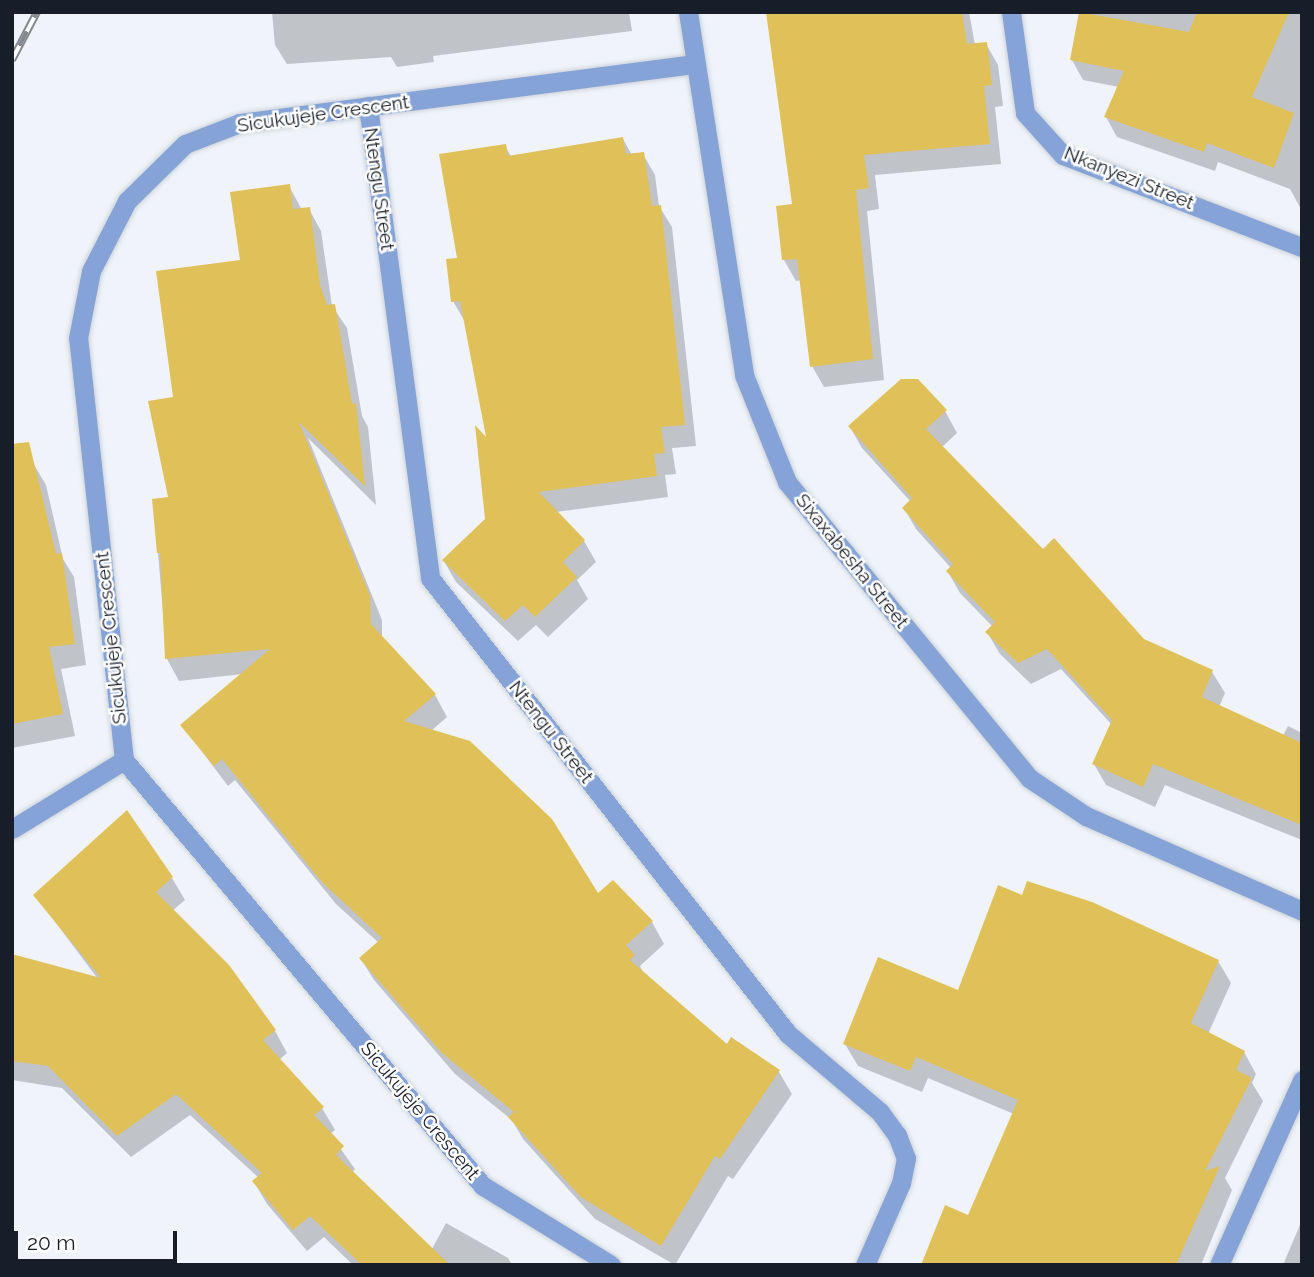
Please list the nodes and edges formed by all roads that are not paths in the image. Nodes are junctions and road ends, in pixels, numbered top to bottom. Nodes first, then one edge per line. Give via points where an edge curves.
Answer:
1 (688, 12) edge
2 (1011, 12) edge
3 (695, 64) junction
4 (368, 106) junction
5 (1302, 247) edge
6 (124, 760) junction
7 (12, 829) edge
8 (1302, 911) edge
9 (1302, 1080) edge
10 (611, 1265) edge
11 (865, 1265) edge
12 (1219, 1265) edge

1 - 3 street, Sixaxabesha Street
2 - 5 street, Nkanyezi Street via 1025,113 1063,155
3 - 4 street, Sicukujeje Crescent
3 - 8 street, Sixaxabesha Street via 744,375 787,482 1030,778 1086,816
4 - 6 street, Sicukujeje Crescent via 240,123 185,144 127,201 91,271 78,338
4 - 11 street, Ntengu Street via 430,578 788,1034 880,1112 897,1135 906,1158 901,1183
6 - 7 street
6 - 10 street, Sicukujeje Crescent via 483,1186
9 - 12 street

